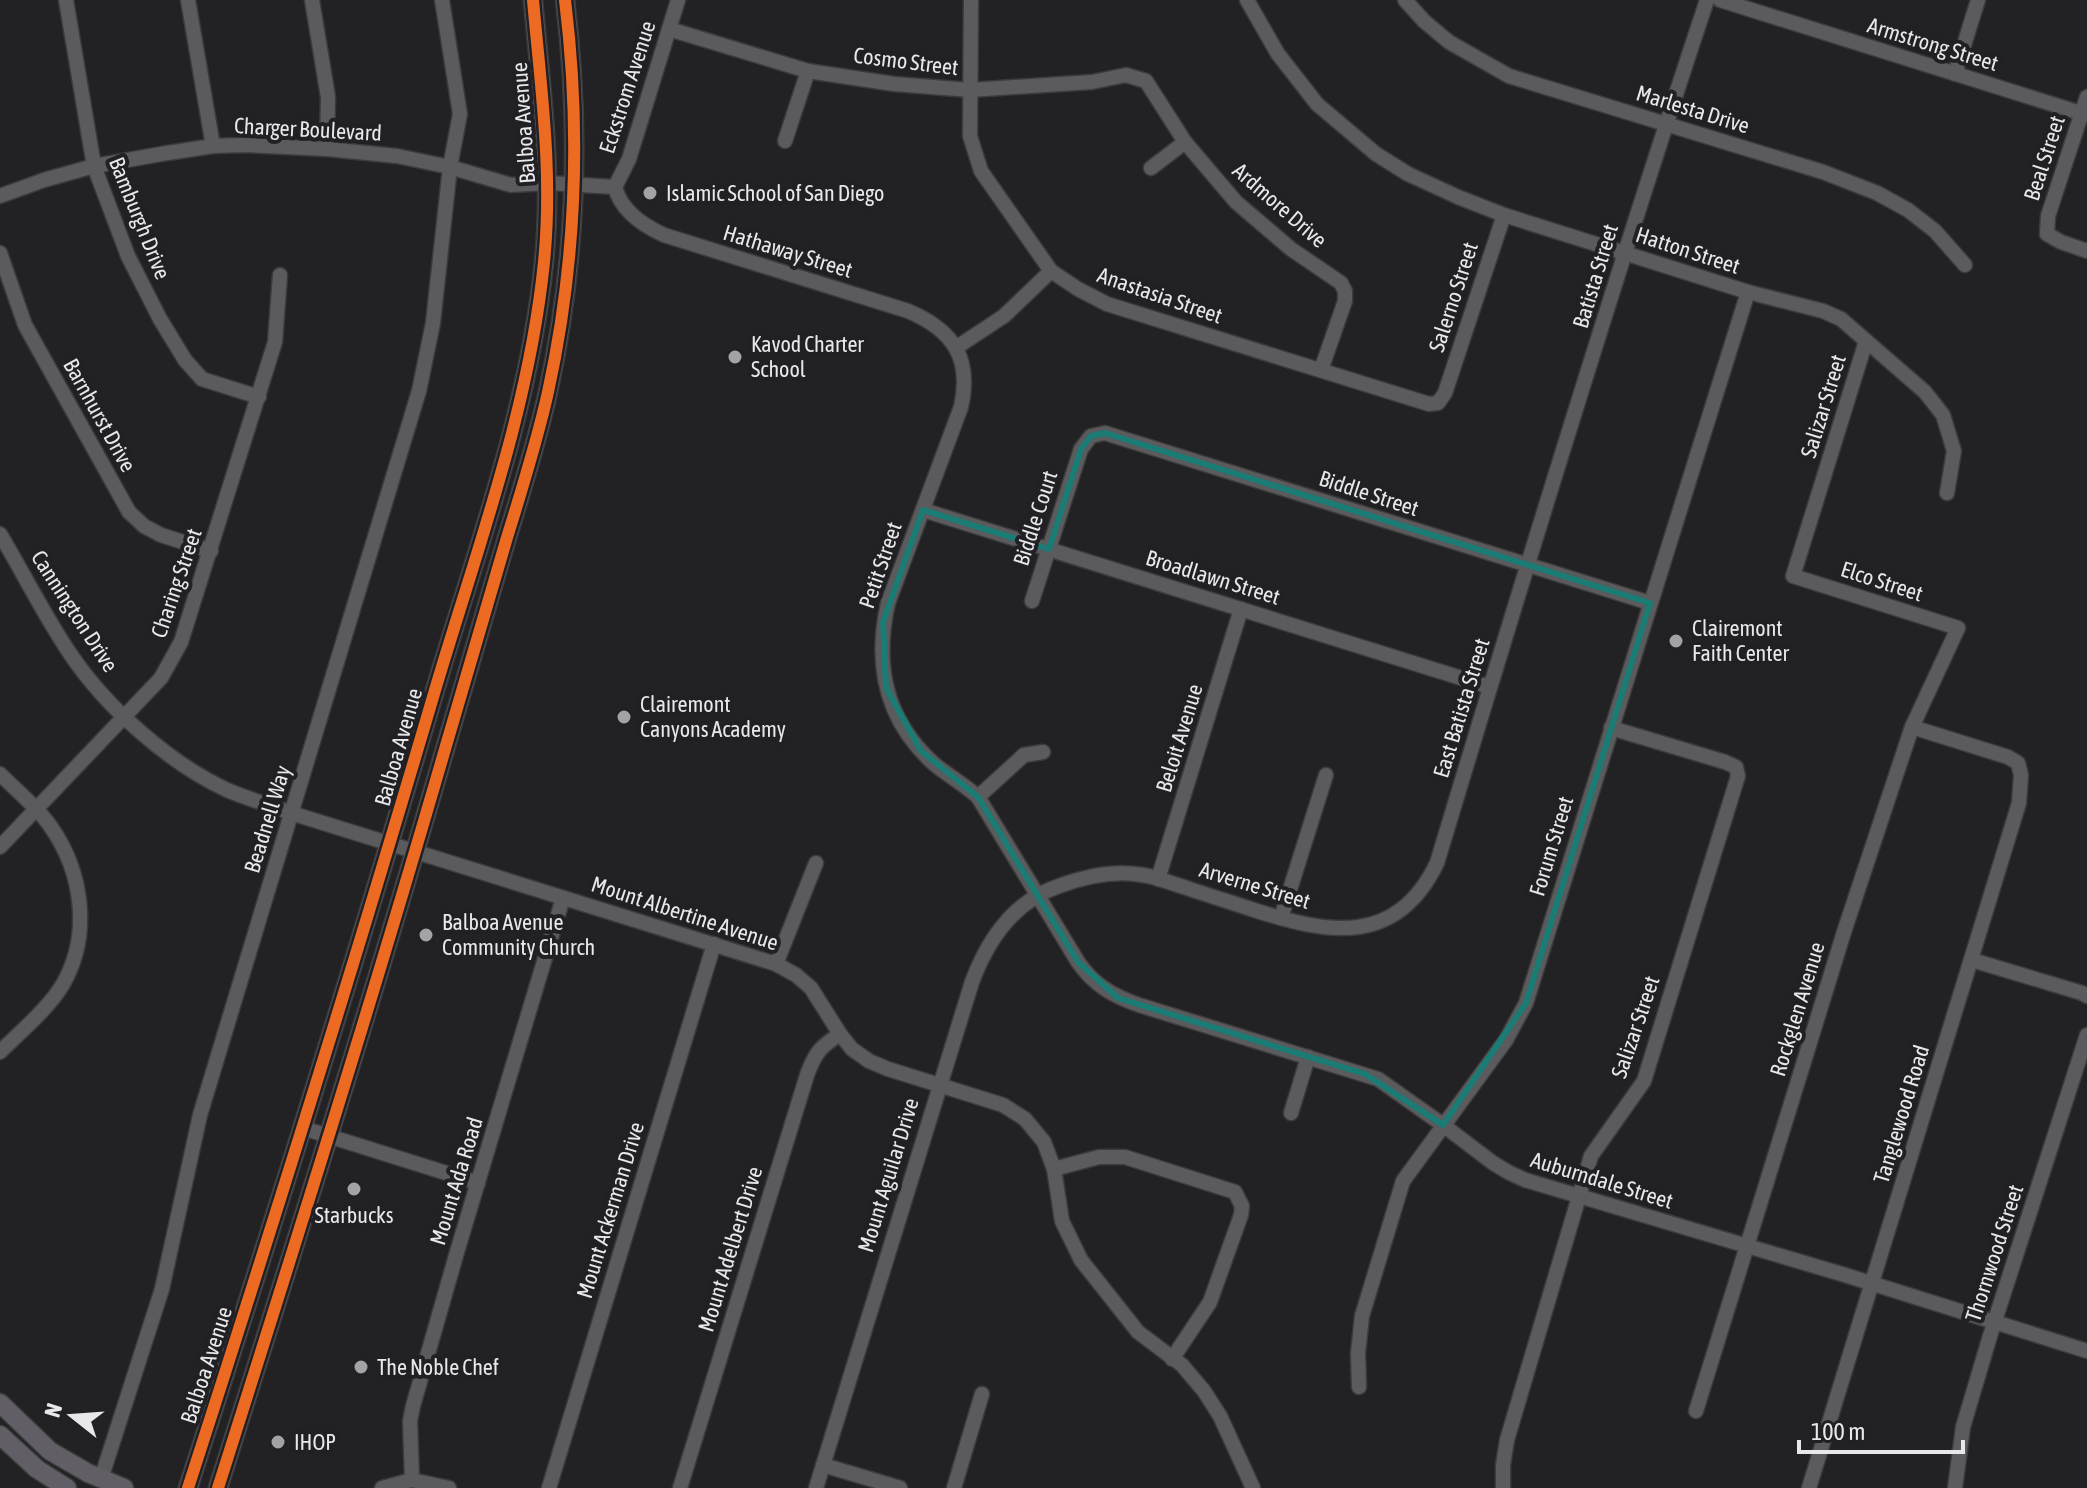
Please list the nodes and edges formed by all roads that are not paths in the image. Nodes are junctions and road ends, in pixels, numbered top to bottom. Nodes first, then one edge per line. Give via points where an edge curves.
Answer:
1 (66, 0) edge
2 (188, 0) edge
3 (312, 0) edge
4 (442, 0) edge
5 (533, 0) edge
6 (565, 0) edge
7 (678, 0) edge
8 (971, 0) edge
9 (1247, 0) edge
10 (1405, 0) edge
11 (1707, 0) edge
12 (1720, 0) edge
13 (1978, 0) edge
14 (669, 29) junction
15 (808, 71) junction
16 (1955, 74) junction
17 (1142, 79) joint
18 (970, 90) junction
19 (2087, 97) edge
20 (2084, 114) edge
21 (1666, 125) junction
22 (785, 141) dead end
23 (1185, 142) junction
24 (213, 146) junction
25 (327, 149) junction
26 (94, 166) junction
27 (450, 167) junction
28 (1151, 168) dead end
29 (548, 183) junction
30 (574, 184) junction
31 (615, 187) junction
32 (0, 196) edge
33 (1504, 215) junction
34 (2087, 251) edge
35 (0, 253) edge
36 (1626, 253) junction
37 (1965, 265) dead end
38 (1051, 271) junction
39 (280, 275) dead end
40 (1748, 292) junction
41 (1866, 341) junction
42 (957, 347) junction
43 (1321, 370) junction
44 (1445, 393) joint
45 (259, 397) junction
46 (1081, 449) joint
47 (1947, 493) dead end
48 (923, 510) junction
49 (0, 534) edge
50 (1049, 549) junction
51 (211, 551) junction
52 (1527, 566) junction
53 (1793, 576) joint
54 (1032, 601) dead end
55 (1650, 603) junction
56 (1241, 609) junction
57 (1958, 628) joint
58 (1490, 687) junction
59 (123, 716) junction
60 (1912, 727) junction
61 (1611, 728) junction
62 (1043, 752) dead end
63 (0, 774) edge
64 (1326, 775) dead end
65 (978, 797) junction
66 (35, 810) junction
67 (291, 813) junction
68 (390, 844) junction
69 (0, 847) edge
70 (416, 852) junction
71 (816, 863) dead end
72 (1437, 863) joint
73 (1158, 879) junction
74 (1037, 895) junction
75 (563, 898) junction
76 (1281, 918) junction
77 (714, 944) junction
78 (1972, 960) junction
79 (776, 964) junction
80 (2084, 994) edge
81 (840, 1034) junction
82 (2087, 1035) edge
83 (0, 1052) edge
84 (1308, 1057) junction
85 (939, 1084) junction
86 (1291, 1113) dead end
87 (1443, 1125) junction
88 (303, 1128) junction
89 (329, 1137) junction
90 (1054, 1169) junction
91 (478, 1183) junction
92 (1578, 1197) junction
93 (1746, 1245) junction
94 (1872, 1283) junction
95 (1995, 1322) junction
96 (2087, 1351) edge
97 (1172, 1359) junction
98 (1359, 1387) dead end
99 (982, 1394) dead end
100 (0, 1403) edge
101 (1696, 1411) dead end
102 (0, 1435) edge
103 (823, 1465) junction
104 (101, 1479) junction
105 (412, 1480) junction
106 (67, 1488) edge
107 (124, 1488) edge
108 (188, 1488) edge
109 (218, 1488) edge
110 (382, 1488) edge
111 (449, 1488) edge
112 (549, 1488) edge
113 (680, 1488) edge
114 (816, 1488) edge
115 (900, 1488) edge
116 (954, 1488) edge
117 (1253, 1488) edge
118 (1503, 1488) edge
119 (1809, 1488) edge
120 (1955, 1488) edge

1 - 26 street, Bamburgh Drive
2 - 24 street
3 - 25 street via 328,97
4 - 27 street, Beadnell Way via 460,114
5 - 29 main road, Balboa Avenue
6 - 30 main road, Balboa Avenue
7 - 14 street, Eckstrom Avenue
8 - 18 street, Anastasia Street
9 - 33 street, Hatton Street via 1278,54 1317,104 1364,144 1408,174
10 - 21 street, Marlesta Drive via 1449,42 1509,76
11 - 21 street, Batista Street
12 - 16 street, Armstrong Street
13 - 16 street
14 - 15 street, Cosmo Street
14 - 31 street, Eckstrom Avenue via 629,159
15 - 18 street, Cosmo Street
15 - 22 street
16 - 20 street, Armstrong Street
17 - 18 street, Cosmo Street via 1126,75
17 - 23 street, Ardmore Drive
18 - 38 street, Anastasia Street via 970,136 981,171
19 - 20 street, Beal Street
20 - 34 street, Beal Street via 2048,216 2047,234
21 - 36 street, Batista Street
21 - 37 street, Marlesta Drive via 1877,193 1935,231
23 - 28 street
23 - 43 street, Ardmore Drive via 1236,202 1341,283 1345,301
24 - 25 street, Charger Boulevard
24 - 26 street, Charger Boulevard
25 - 27 street, Charger Boulevard
26 - 32 street, Charger Boulevard
26 - 45 street, Bamburgh Drive via 128,256 185,360 202,379
27 - 29 street, Charger Boulevard via 511,185
27 - 67 street, Beadnell Way via 435,311 419,391
29 - 30 street, Charger Boulevard
29 - 68 main road, Balboa Avenue via 544,262 522,395
30 - 31 street, Charger Boulevard
30 - 70 main road, Balboa Avenue via 548,393
31 - 42 street, Hathaway Street via 624,207 649,228 908,311 935,325
33 - 36 street, Hatton Street
33 - 44 street, Salerno Street
35 - 51 street, Barnhurst Drive via 25,325 129,512 161,535
36 - 40 street, Hatton Street
36 - 52 street, Batista Street
38 - 42 street via 1004,316
38 - 43 street, Anastasia Street via 1107,304
39 - 45 street, Charing Street via 275,342
40 - 41 street, Hatton Street via 1823,311
40 - 55 street, Forum Street
41 - 47 street, Hatton Street via 1925,392 1943,415 1954,451
41 - 53 street, Salizar Street
42 - 48 street, Petit Street via 965,381 961,407
43 - 44 street, Anastasia Street via 1429,404 1438,403
45 - 51 street, Charing Street
46 - 50 street, Biddle Court
46 - 52 street, Biddle Street via 1091,436 1105,433
48 - 50 street, Broadlawn Street
48 - 65 street, Petit Street via 885,613 883,675 891,703 911,738
49 - 59 street, Cannington Drive via 71,655
50 - 54 street, Biddle Court
50 - 56 street, Broadlawn Street
51 - 59 street, Charing Street via 181,642 161,678
52 - 55 street, Biddle Street
52 - 58 street, East Batista Street
53 - 57 street, Elco Street
55 - 61 street, Forum Street
56 - 58 street, Broadlawn Street
56 - 73 street, Beloit Avenue
57 - 60 street, Rockglen Avenue
58 - 72 street, East Batista Street
59 - 66 street, Charing Street
59 - 67 street, Cannington Drive via 207,779
60 - 78 street, Tanglewood Road via 2018,763 2019,803
60 - 93 street, Rockglen Avenue
61 - 87 street, Forum Street via 1526,1003 1506,1040
61 - 92 street, Salizar Street via 1725,762 1736,767 1738,776 1644,1081 1591,1156
62 - 65 street via 1024,755
63 - 66 street
64 - 76 street
65 - 74 street, Petit Street
66 - 69 street, Charing Street
66 - 83 street via 51,825 72,864 81,903 79,944 53,998
67 - 68 street, Cannington Drive
67 - 104 street, Beadnell Way via 200,1115 162,1289
68 - 70 street, Cannington Drive
68 - 88 main road, Balboa Avenue
70 - 75 street, Mount Albertine Avenue
70 - 89 main road, Balboa Avenue
71 - 79 street
72 - 76 street, Arverne Street via 1403,909 1376,924 1317,927
73 - 74 street, Arverne Street via 1116,873 1086,876
73 - 76 street, Arverne Street
74 - 84 street, Auburndale Street via 1088,976 1118,998
74 - 85 street, Mount Aguilar Drive via 1010,917 981,957
75 - 77 street, Mount Albertine Avenue
75 - 91 street, Mount Ada Road
77 - 79 street, Mount Albertine Avenue
77 - 112 street, Mount Ackerman Drive
78 - 80 street
78 - 94 street, Tanglewood Road
79 - 81 street, Mount Albertine Avenue via 811,988
81 - 85 street, Mount Albertine Avenue via 869,1061
81 - 113 street, Mount Adelbert Drive via 814,1055
82 - 95 street, Thornwood Street
84 - 86 street
84 - 87 street, Auburndale Street via 1378,1079
85 - 90 street, Mount Albertine Avenue via 1003,1105 1025,1119 1044,1142
85 - 103 street, Mount Aguilar Drive
87 - 92 street, Auburndale Street via 1508,1172
87 - 98 street, Forum Street via 1403,1181 1362,1316
88 - 89 street
88 - 108 main road, Balboa Avenue
89 - 91 street
89 - 109 main road, Balboa Avenue
90 - 97 street, Mount Albertine Avenue via 1062,1221 1081,1260 1138,1332
90 - 97 street via 1099,1157 1125,1157 1235,1192 1241,1215 1210,1302
91 - 105 street, Mount Ada Road via 413,1406
92 - 93 street, Auburndale Street
92 - 118 street, Salizar Street via 1507,1440
93 - 94 street, Auburndale Street
93 - 101 street, Rockglen Avenue
94 - 95 street, Auburndale Street
94 - 119 street, Tanglewood Road
95 - 96 street, Auburndale Street
95 - 120 street, Thornwood Street via 1963,1427
97 - 117 street, Mount Albertine Avenue via 1220,1416
99 - 116 street
100 - 104 main road via 50,1451
102 - 106 main road
103 - 114 street, Mount Aguilar Drive
103 - 115 street
104 - 107 main road
105 - 110 street
105 - 111 street

